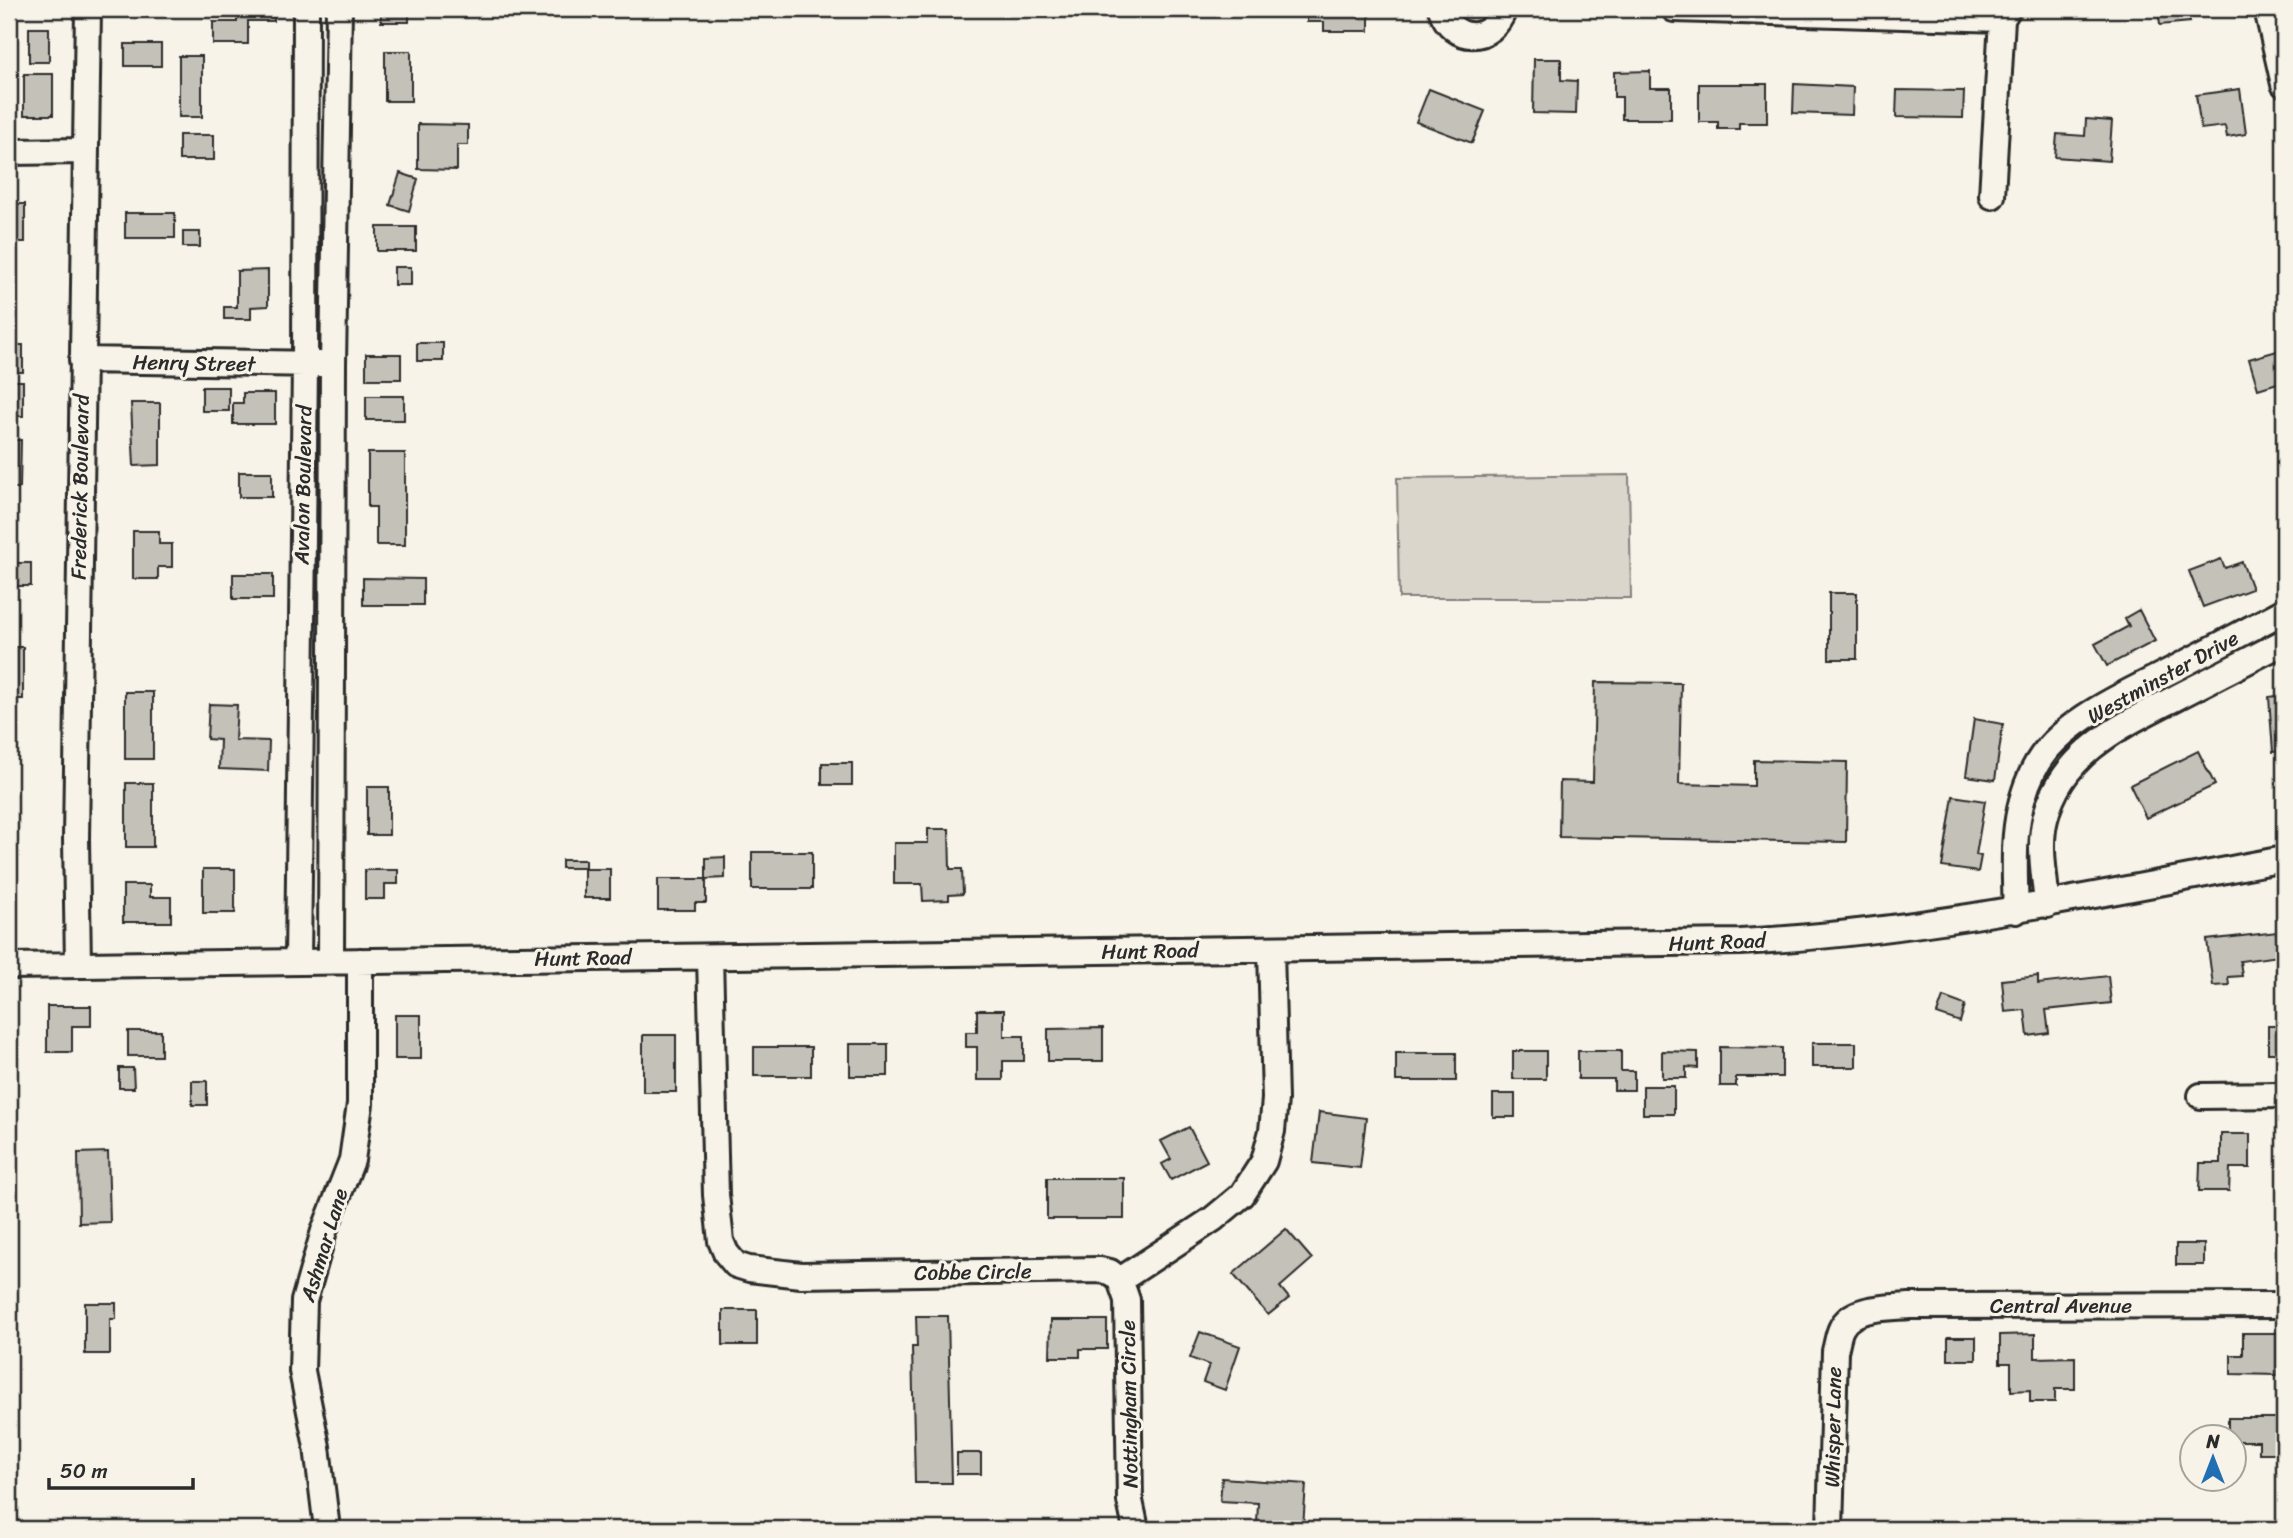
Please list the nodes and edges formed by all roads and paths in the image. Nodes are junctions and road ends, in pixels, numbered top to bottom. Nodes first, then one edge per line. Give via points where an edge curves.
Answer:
1 (88, 9) edge
2 (306, 9) edge
3 (338, 9) edge
4 (1441, 9) edge
5 (1504, 9) edge
6 (1674, 9) edge
7 (2267, 9) edge
8 (2005, 14) edge
9 (2284, 84) edge
10 (86, 151) junction
11 (9, 152) edge
12 (1992, 196) dead end
13 (82, 360) junction
14 (333, 364) junction
15 (305, 365) junction
16 (2284, 611) edge
17 (2284, 642) edge
18 (2284, 859) edge
19 (2047, 905) junction
20 (2016, 911) junction
21 (1270, 950) junction
22 (710, 957) junction
23 (298, 961) junction
24 (331, 961) junction
25 (360, 961) junction
26 (78, 965) junction
27 (9, 966) edge
28 (2284, 1095) edge
29 (2201, 1096) dead end
30 (1120, 1280) junction
31 (2284, 1305) edge
32 (1842, 1326) joint
33 (327, 1529) edge
34 (1136, 1529) edge
35 (1830, 1529) edge

1 - 10 street, Frederick Boulevard
2 - 15 street, Avalon Boulevard
3 - 14 street, Avalon Boulevard
4 - 5 street via 1452,28 1472,35 1492,28
6 - 8 street
7 - 9 street
8 - 12 street
10 - 11 street
10 - 13 street, Frederick Boulevard
13 - 15 street, Henry Street
13 - 26 street, Frederick Boulevard
14 - 15 street, Henry Street
14 - 24 street, Avalon Boulevard
15 - 23 street, Avalon Boulevard
16 - 20 street, Westminster Drive via 2096,710 2051,745 2034,767 2022,797 2014,848
17 - 19 street, Westminster Drive via 2131,721 2079,757 2063,775 2044,820
18 - 19 street, Hunt Road
19 - 20 street, Hunt Road
20 - 21 street, Hunt Road via 1894,929 1763,941
21 - 22 street, Hunt Road
21 - 30 street via 1275,1099 1264,1161 1242,1195
22 - 25 street, Hunt Road
22 - 30 street, Cobbe Circle via 716,1195 720,1241 736,1265 801,1275 1100,1270
23 - 24 street, Hunt Road
23 - 26 street, Hunt Road
24 - 25 street, Hunt Road
25 - 33 street, Ashmar Lane via 360,1104 352,1160 324,1231 304,1301 302,1371
26 - 27 street, Hunt Road
28 - 29 street
30 - 34 street, Nottingham Circle via 1127,1300 1130,1501
31 - 32 street, Central Avenue via 1909,1306 1855,1315
32 - 35 street, Whisper Lane via 1835,1351

